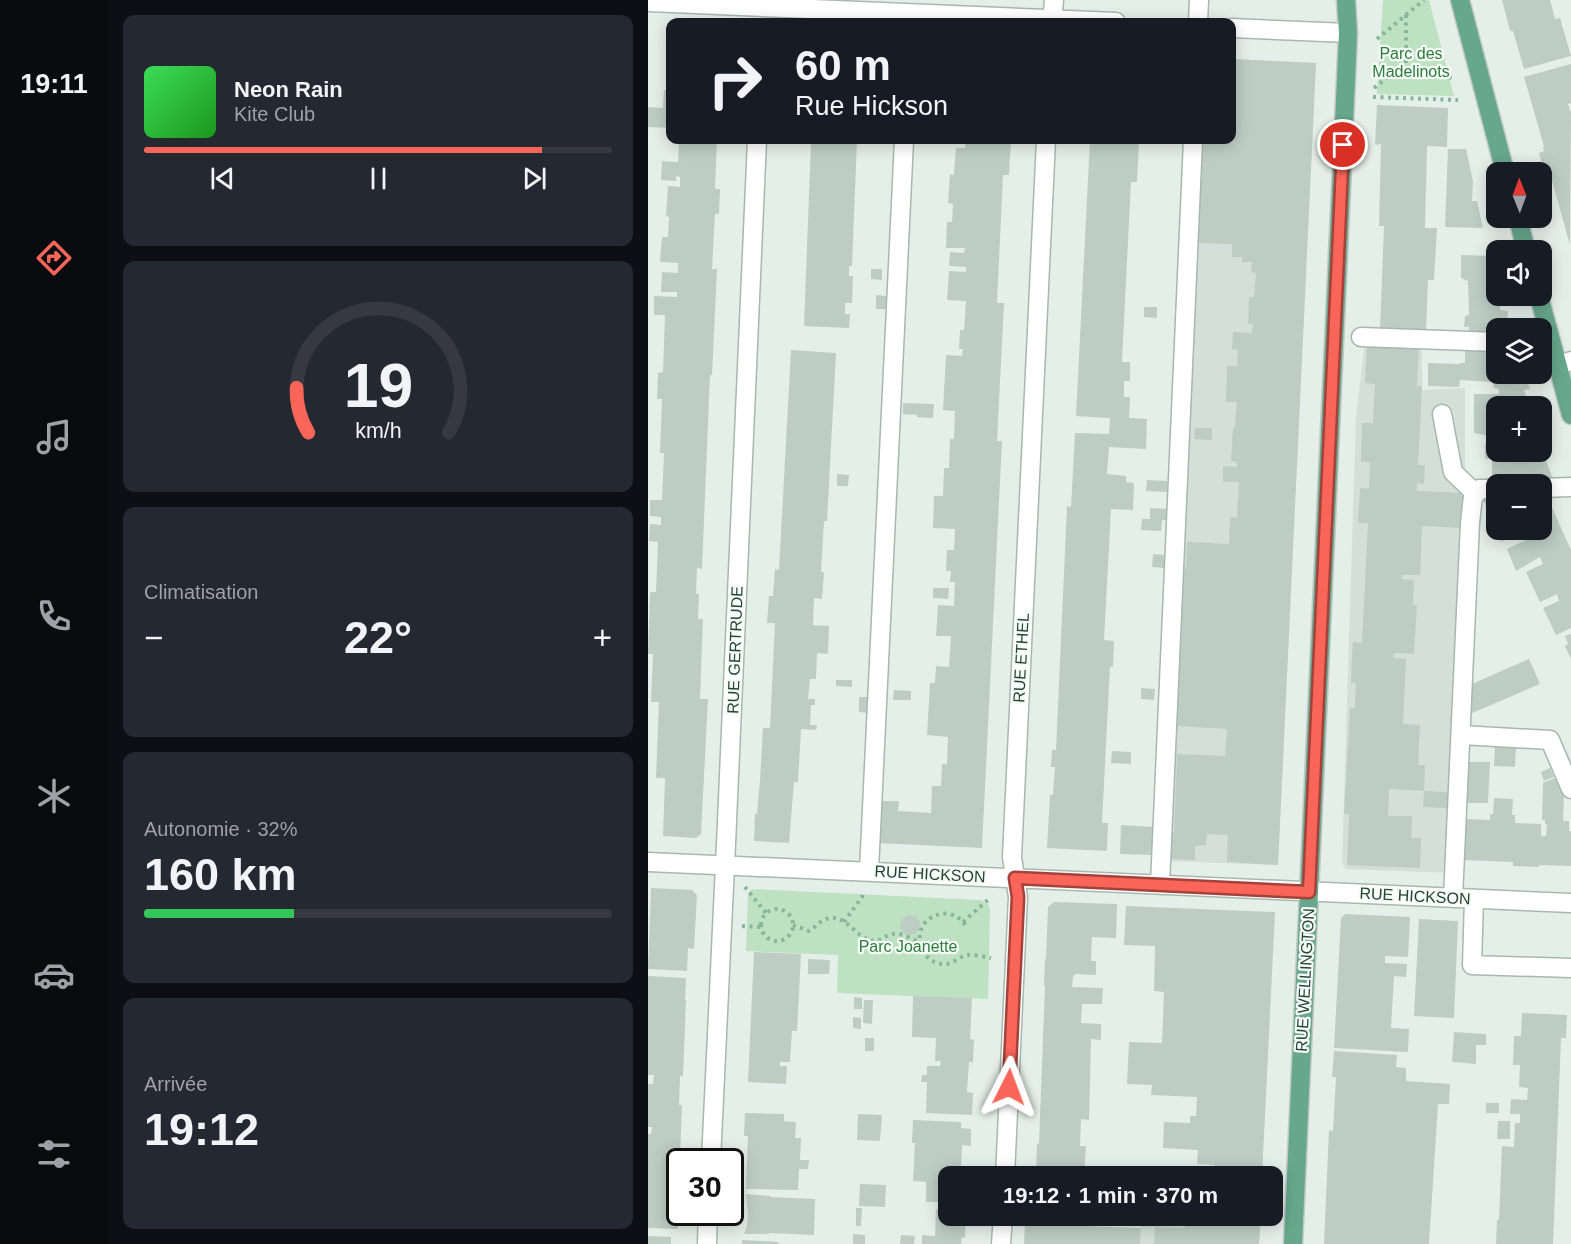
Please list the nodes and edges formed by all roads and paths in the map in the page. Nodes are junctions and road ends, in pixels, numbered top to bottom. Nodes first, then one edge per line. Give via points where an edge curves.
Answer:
1 (1054, 0) edge
2 (1199, 0) edge
3 (1346, 0) edge
4 (1356, 0) edge
5 (1424, 0) edge
6 (1460, 0) edge
7 (648, 2) edge
8 (762, 10) edge
9 (910, 12) edge
10 (1406, 15) junction
11 (1005, 18) edge
12 (1052, 18) edge
13 (1198, 18) edge
14 (1236, 28) edge
15 (1348, 33) junction
16 (1377, 39) dead end
17 (1406, 69) junction
18 (1453, 78) dead end
19 (1374, 88) dead end
20 (1373, 97) dead end
21 (1458, 100) dead end
22 (757, 144) edge
23 (904, 144) edge
24 (1046, 144) edge
25 (1193, 144) edge
26 (1502, 162) edge
27 (1361, 337) dead end
28 (1486, 342) edge
29 (1552, 345) edge
30 (1564, 363) edge
31 (1442, 414) dead end
32 (1571, 415) edge
33 (1571, 487) edge
34 (1552, 488) edge
35 (1486, 489) edge
36 (1476, 494) junction
37 (1461, 735) junction
38 (1571, 789) edge
39 (648, 862) edge
40 (725, 865) junction
41 (869, 871) junction
42 (1015, 878) junction
43 (1160, 885) junction
44 (746, 887) dead end
45 (864, 891) dead end
46 (1309, 892) junction
47 (1453, 898) junction
48 (990, 899) dead end
49 (1474, 899) junction
50 (1571, 903) edge
51 (766, 913) junction
52 (844, 922) junction
53 (793, 925) junction
54 (742, 926) dead end
55 (761, 927) junction
56 (919, 942) junction
57 (991, 958) dead end
58 (1571, 968) edge
59 (712, 1148) edge
60 (1005, 1166) edge
61 (708, 1226) edge
62 (1003, 1226) edge
63 (707, 1244) edge
64 (1002, 1244) edge
65 (1293, 1244) edge

1 - 12 street
2 - 13 street
3 - 15 main road, RUE WELLINGTON
4 - 15 main road, RUE WELLINGTON
5 - 10 path
6 - 26 main road
7 - 8 street
8 - 9 street
9 - 11 street
10 - 16 path
10 - 17 path
14 - 15 street
15 - 46 main road, RUE WELLINGTON
17 - 18 path
17 - 19 path via 1398,69
20 - 21 path
22 - 40 street, RUE GERTRUDE
23 - 41 street
24 - 42 street, RUE ETHEL via 1012,857
25 - 43 street
27 - 28 street
29 - 30 main road
30 - 32 main road
31 - 36 street via 1454,472
33 - 34 street
35 - 36 street via 1479,489
36 - 37 street via 1470,523
37 - 38 street via 1550,740
37 - 47 street
39 - 40 street, RUE HICKSON
40 - 41 street, RUE HICKSON
40 - 59 street, RUE GERTRUDE
41 - 42 street, RUE HICKSON
42 - 43 street, RUE HICKSON
42 - 60 street, RUE ETHEL via 1018,897
43 - 46 street, RUE HICKSON
44 - 51 path
45 - 52 path
46 - 47 street, RUE HICKSON
46 - 65 main road, RUE WELLINGTON
47 - 49 street, RUE HICKSON
48 - 56 path via 964,924 950,914 934,915 922,926
49 - 50 street, RUE HICKSON
49 - 58 street via 1472,965
51 - 53 path via 784,911
51 - 55 path
52 - 53 path via 828,918 809,931
52 - 56 path via 866,939 876,941 900,934
53 - 55 path via 790,934 778,942 765,936
54 - 55 path
56 - 57 path via 926,956 938,963 968,955
61 - 63 street
62 - 64 street

